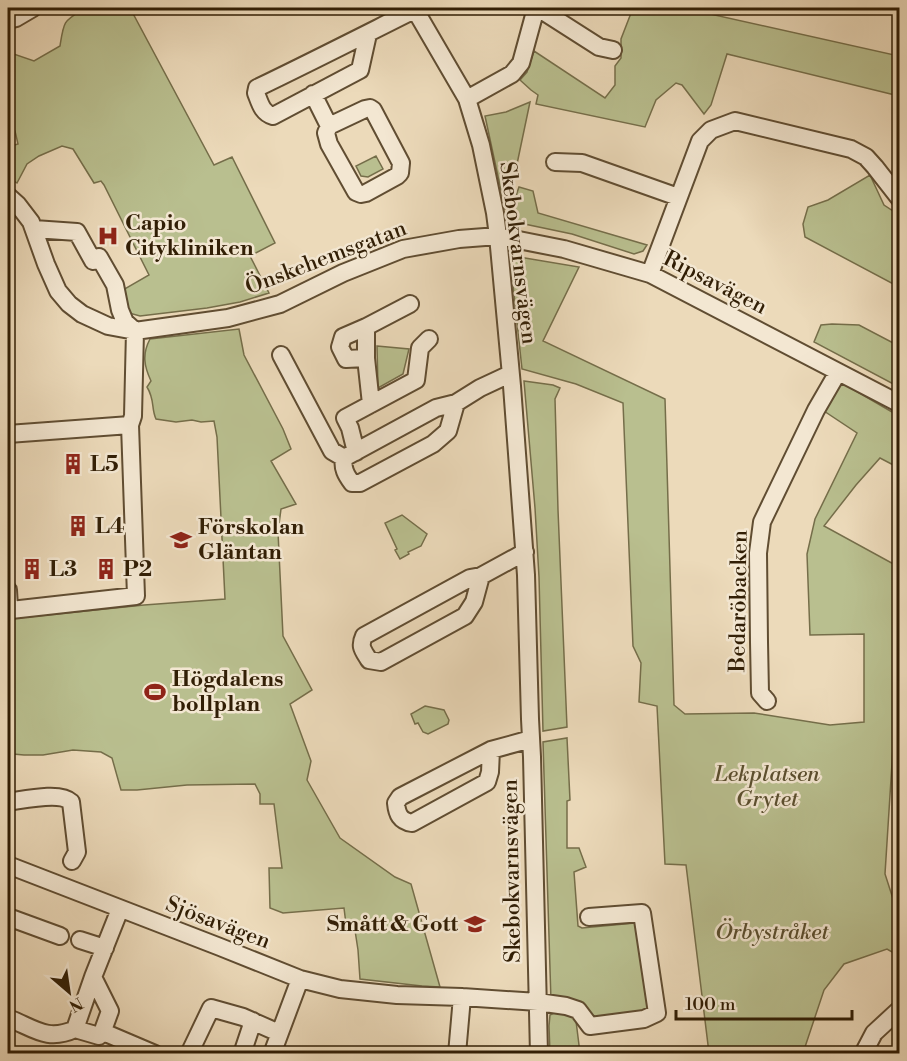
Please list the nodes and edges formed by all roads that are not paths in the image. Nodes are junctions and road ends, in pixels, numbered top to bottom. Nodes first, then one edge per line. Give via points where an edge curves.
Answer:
1 (33, 8) edge
2 (416, 8) edge
3 (537, 8) edge
4 (8, 20) edge
5 (368, 34) junction
6 (613, 50) dead end
7 (313, 94) junction
8 (467, 99) junction
9 (329, 126) junction
10 (555, 162) dead end
11 (8, 196) edge
12 (678, 197) junction
13 (900, 199) edge
14 (34, 229) junction
15 (498, 236) junction
16 (650, 274) junction
17 (410, 304) dead end
18 (366, 327) junction
19 (135, 332) junction
20 (429, 339) dead end
21 (281, 355) dead end
22 (366, 358) junction
23 (838, 372) junction
24 (510, 374) junction
25 (456, 403) junction
26 (371, 404) junction
27 (900, 404) edge
28 (130, 425) junction
29 (8, 434) edge
30 (350, 455) junction
31 (525, 552) junction
32 (481, 576) junction
33 (8, 590) edge
34 (767, 701) dead end
35 (531, 739) junction
36 (491, 750) junction
37 (8, 802) edge
38 (72, 861) dead end
39 (8, 865) edge
40 (120, 909) junction
41 (8, 917) edge
42 (589, 917) dead end
43 (60, 936) dead end
44 (80, 940) dead end
45 (105, 948) junction
46 (93, 976) junction
47 (300, 979) junction
48 (462, 997) junction
49 (538, 1002) junction
50 (900, 1009) edge
51 (8, 1018) edge
52 (253, 1021) junction
53 (75, 1029) junction
54 (279, 1032) junction
55 (102, 1033) junction
56 (155, 1053) edge
57 (189, 1053) edge
58 (242, 1053) edge
59 (272, 1053) edge
60 (457, 1053) edge
61 (539, 1053) edge
62 (862, 1053) edge

1 - 4 street
2 - 5 street, Skebokvarnsvägen
2 - 8 street, Skebokvarnsvägen
3 - 6 street via 599,47
3 - 8 street via 521,63 512,75
5 - 7 street, Skebokvarnsvägen via 360,70
5 - 7 street, Skebokvarnsvägen via 257,88 256,93 263,109 273,116
7 - 9 street
8 - 15 street, Skebokvarnsvägen via 481,145
9 - 9 street via 329,144 356,192 366,193 398,176 400,163 373,110 365,109
10 - 12 street via 582,163
11 - 14 street, Önskehemsgatan
12 - 13 street via 700,141 711,130 735,122 851,148 875,167
12 - 16 street
14 - 19 street, Önskehemsgatan via 51,278 69,304 94,321
14 - 19 street via 77,232 93,261 99,257 115,285 125,322
15 - 16 street, Ripsavägen via 564,249
15 - 19 street, Önskehemsgatan via 404,249 270,307 228,318
15 - 24 street, Skebokvarnsvägen
16 - 23 street, Ripsavägen
17 - 18 street
18 - 22 street
18 - 22 street via 344,337 340,347 346,359
19 - 28 street
20 - 26 street via 420,348 416,380
21 - 30 street via 332,451
22 - 26 street
23 - 27 street, Ripsavägen
23 - 34 street, Bedaröbacken via 762,522 758,553 760,693
24 - 25 street, Skebokvarnsvägen
24 - 31 street, Skebokvarnsvägen
25 - 30 street, Skebokvarnsvägen via 436,408
25 - 30 street via 448,431 433,444 360,483 352,483 343,465
26 - 30 street via 345,418 350,428
28 - 29 street
28 - 33 street via 136,596 11,610
31 - 32 street
31 - 35 street, Skebokvarnsvägen
32 - 32 street via 470,578 364,636 362,650 369,660 381,662 465,616 474,602
35 - 36 street, Skebokvarnsvägen
35 - 49 street, Skebokvarnsvägen
36 - 36 street, Skebokvarnsvägen via 400,797 396,803 404,822 412,823 487,782
37 - 38 street via 66,797 71,802 77,852
39 - 40 street, Sjösavägen
40 - 45 street
40 - 47 street, Sjösavägen
41 - 43 street
42 - 49 street via 642,913 657,1013 644,1019 590,1026 578,1010
44 - 45 street
45 - 46 street
46 - 53 street
46 - 55 street via 110,1011
47 - 48 street, Sjösavägen via 340,989
47 - 54 street
48 - 49 street, Sjösavägen
48 - 60 street
49 - 61 street, Skebokvarnsvägen
50 - 62 street via 874,1033
51 - 53 street via 44,1034 64,1034
52 - 54 street
52 - 57 street via 211,1008
52 - 58 street
53 - 55 street via 99,1036
54 - 59 street
55 - 56 street

